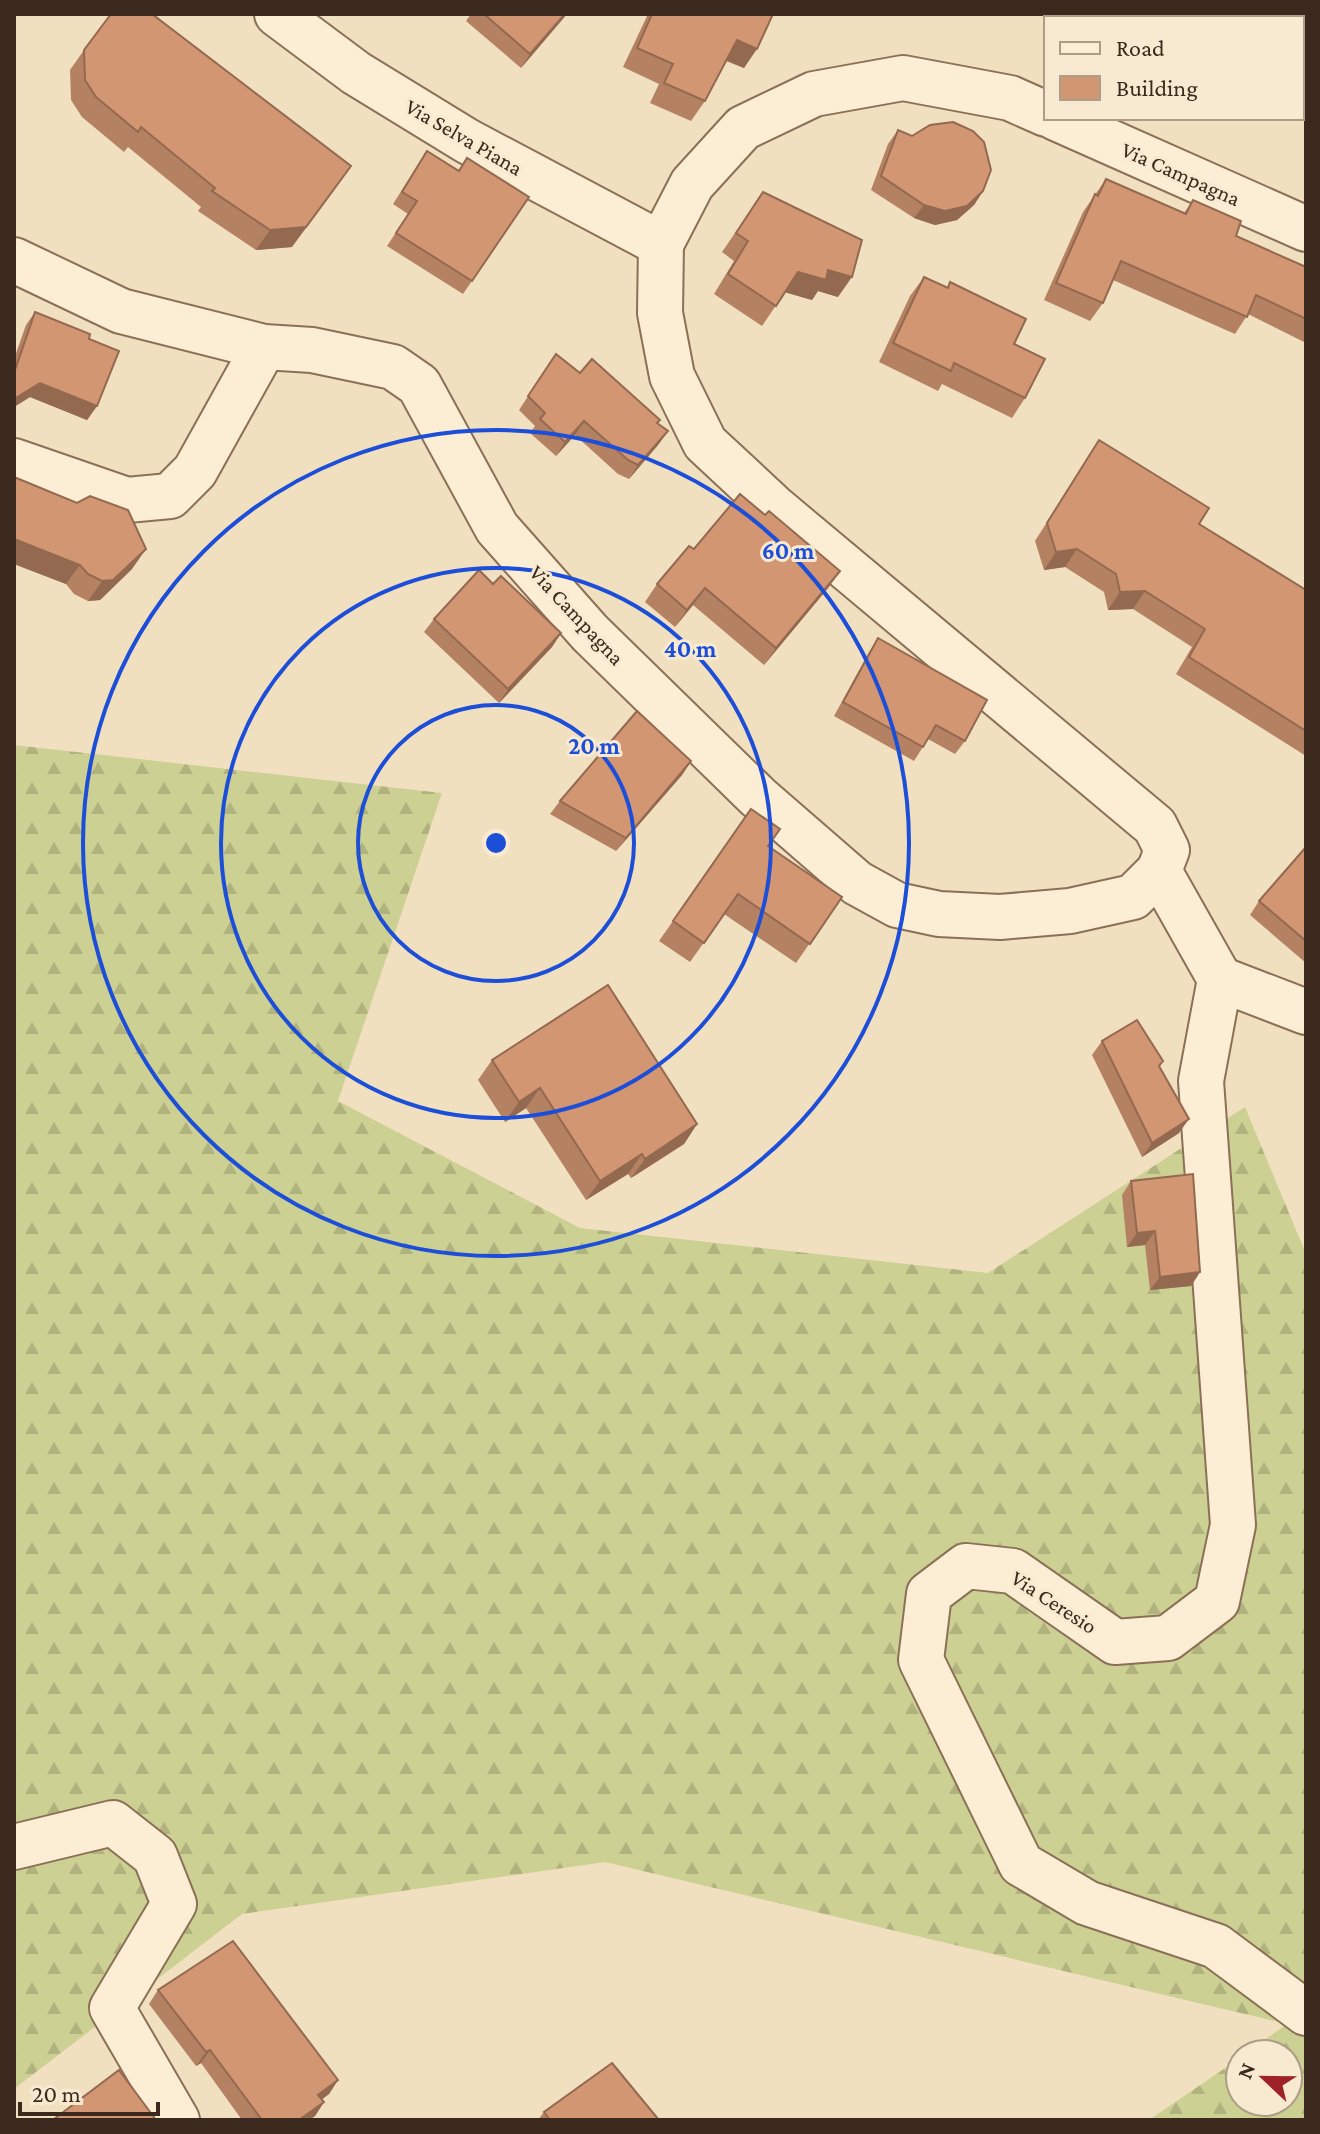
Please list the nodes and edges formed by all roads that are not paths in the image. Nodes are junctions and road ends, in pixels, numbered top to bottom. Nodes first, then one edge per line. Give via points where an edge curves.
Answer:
1 (277, 14) edge
2 (1044, 113) edge
3 (1061, 120) edge
4 (1306, 229) edge
5 (661, 244) junction
6 (14, 260) edge
7 (264, 347) junction
8 (14, 461) edge
9 (1159, 871) junction
10 (1220, 979) junction
11 (1306, 1012) edge
12 (14, 1847) edge
13 (1306, 2013) edge
14 (177, 2120) edge

1 - 5 street, Via Selva Piana via 356,73 467,141
2 - 5 street via 1010,98 903,78 814,94 743,128 692,184
3 - 4 street, Via Campagna
5 - 9 street via 660,313 672,376 705,443 776,509 1155,826 1167,850
6 - 7 street, Via Campagna via 121,311
7 - 8 street via 195,471 170,496 127,500
7 - 9 street, Via Campagna via 312,350 393,367 419,385 497,528 590,633 758,797 857,883 897,905 939,914 1000,917 1070,911 1133,897
9 - 10 street
10 - 11 street
10 - 13 street, Via Ceresio via 1201,1081 1233,1525 1217,1601 1168,1638 1115,1642 1013,1571 966,1566 929,1594 921,1660 1021,1864 1087,1903 1216,1946
12 - 14 street via 113,1823 155,1856 174,1904 112,2008

